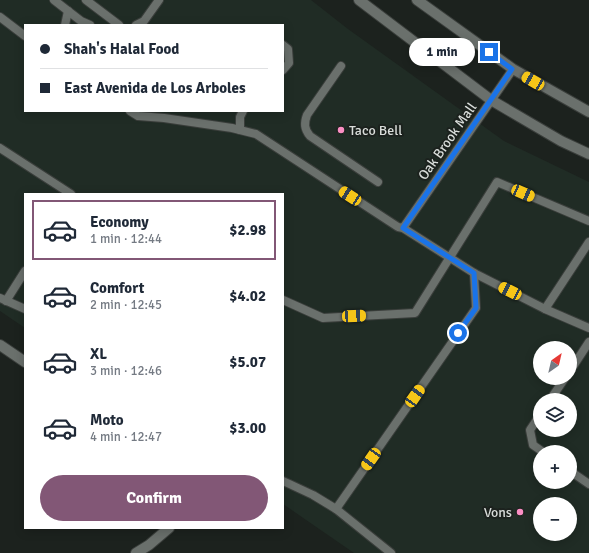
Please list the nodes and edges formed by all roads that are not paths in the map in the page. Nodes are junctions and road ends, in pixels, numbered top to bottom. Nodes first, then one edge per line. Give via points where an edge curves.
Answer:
1 (54, 0) edge
2 (86, 0) edge
3 (159, 0) edge
4 (359, 0) edge
5 (417, 0) edge
6 (68, 11) junction
7 (0, 17) edge
8 (65, 24) edge
9 (88, 24) edge
10 (118, 24) edge
11 (138, 24) edge
12 (24, 35) edge
13 (284, 46) edge
14 (341, 66) dead end
15 (284, 69) edge
16 (512, 69) junction
17 (491, 100) junction
18 (132, 112) edge
19 (242, 112) edge
20 (589, 112) edge
21 (240, 130) junction
22 (0, 148) edge
23 (589, 154) edge
24 (378, 182) dead end
25 (68, 193) edge
26 (589, 221) edge
27 (403, 228) junction
28 (589, 242) edge
29 (449, 258) junction
30 (24, 272) edge
31 (474, 273) junction
32 (3, 299) edge
33 (284, 300) edge
34 (24, 308) edge
35 (545, 309) junction
36 (589, 328) edge
37 (589, 342) edge
38 (0, 345) edge
39 (577, 360) edge
40 (24, 361) edge
41 (533, 426) edge
42 (533, 445) edge
43 (577, 476) edge
44 (284, 481) edge
45 (589, 484) edge
46 (336, 509) junction
47 (168, 529) edge
48 (136, 553) edge
49 (392, 553) edge

1 - 6 lane
2 - 10 lane
3 - 11 lane via 144,21
4 - 17 main road
5 - 16 main road
6 - 8 lane
6 - 9 lane
7 - 12 lane
13 - 15 lane via 288,49 289,63
14 - 24 lane via 307,115 305,127 310,136
16 - 17 lane, Oak Brook Mall
16 - 20 main road
17 - 23 main road via 561,141
17 - 27 lane, Oak Brook Mall
18 - 21 lane via 138,116
19 - 21 lane
21 - 27 lane via 256,134
22 - 25 lane
26 - 29 lane via 497,182
27 - 29 lane
28 - 35 lane
29 - 31 lane
29 - 33 lane via 416,313 323,318
30 - 32 lane
31 - 35 lane
31 - 46 lane via 476,308
32 - 34 lane
35 - 36 lane
37 - 39 lane
38 - 40 main road
41 - 42 lane via 530,430
43 - 45 lane
44 - 46 lane
46 - 49 lane
47 - 48 main road

